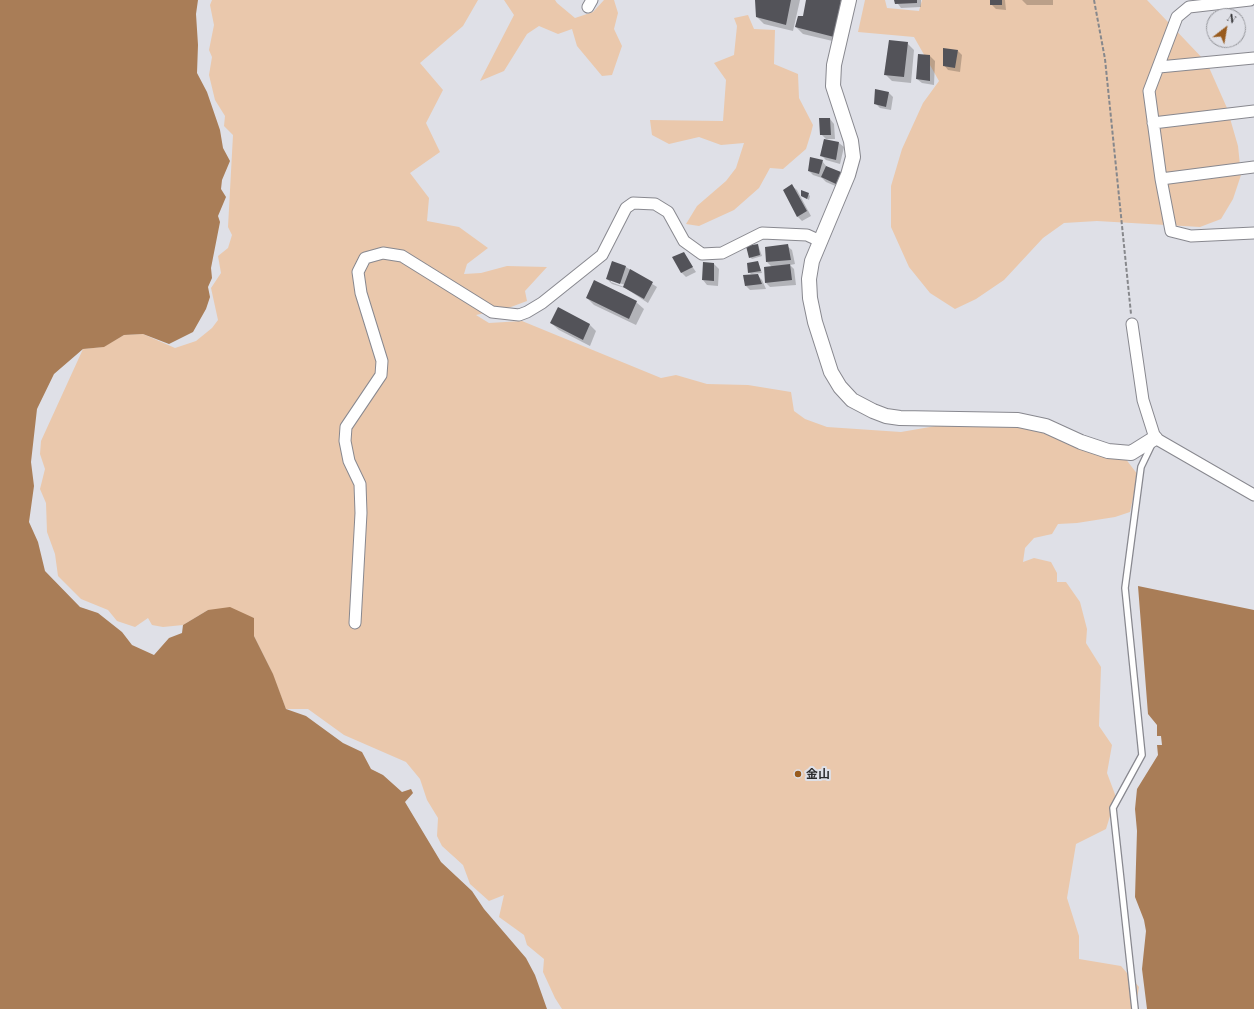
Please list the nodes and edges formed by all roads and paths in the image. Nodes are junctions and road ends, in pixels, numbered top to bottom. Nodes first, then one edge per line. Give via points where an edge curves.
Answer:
1 (849, 0) edge
2 (1094, 0) edge
3 (1250, 0) edge
4 (1254, 58) edge
5 (1159, 67) junction
6 (1254, 111) edge
7 (1153, 123) junction
8 (1254, 167) edge
9 (1161, 179) junction
10 (1254, 232) edge
11 (820, 241) junction
12 (1132, 324) joint
13 (1155, 438) junction
14 (1254, 495) edge
15 (355, 623) dead end
16 (1135, 1009) edge

1 - 11 street via 834,65 833,86 851,141 853,157
2 - 12 path via 1104,59
3 - 5 street via 1189,7 1177,17
4 - 5 street
5 - 7 street via 1149,91
6 - 7 street
7 - 9 street
8 - 9 street
9 - 10 street via 1171,231 1191,236
11 - 13 street via 812,261 809,279 810,298 830,372 852,400 886,416 900,418 1018,420 1046,426 1108,451 1131,453
11 - 15 street via 807,235 762,233 722,253 702,254 684,241 668,212 655,204 634,203 626,208 602,255 542,303 519,314 492,312 402,256 383,253 365,258 358,272 361,293 382,361 381,375 346,427 345,441 349,461 360,484 361,513
12 - 13 street via 1142,400
13 - 14 street
13 - 16 lane via 1141,467 1125,588 1142,755 1114,808

